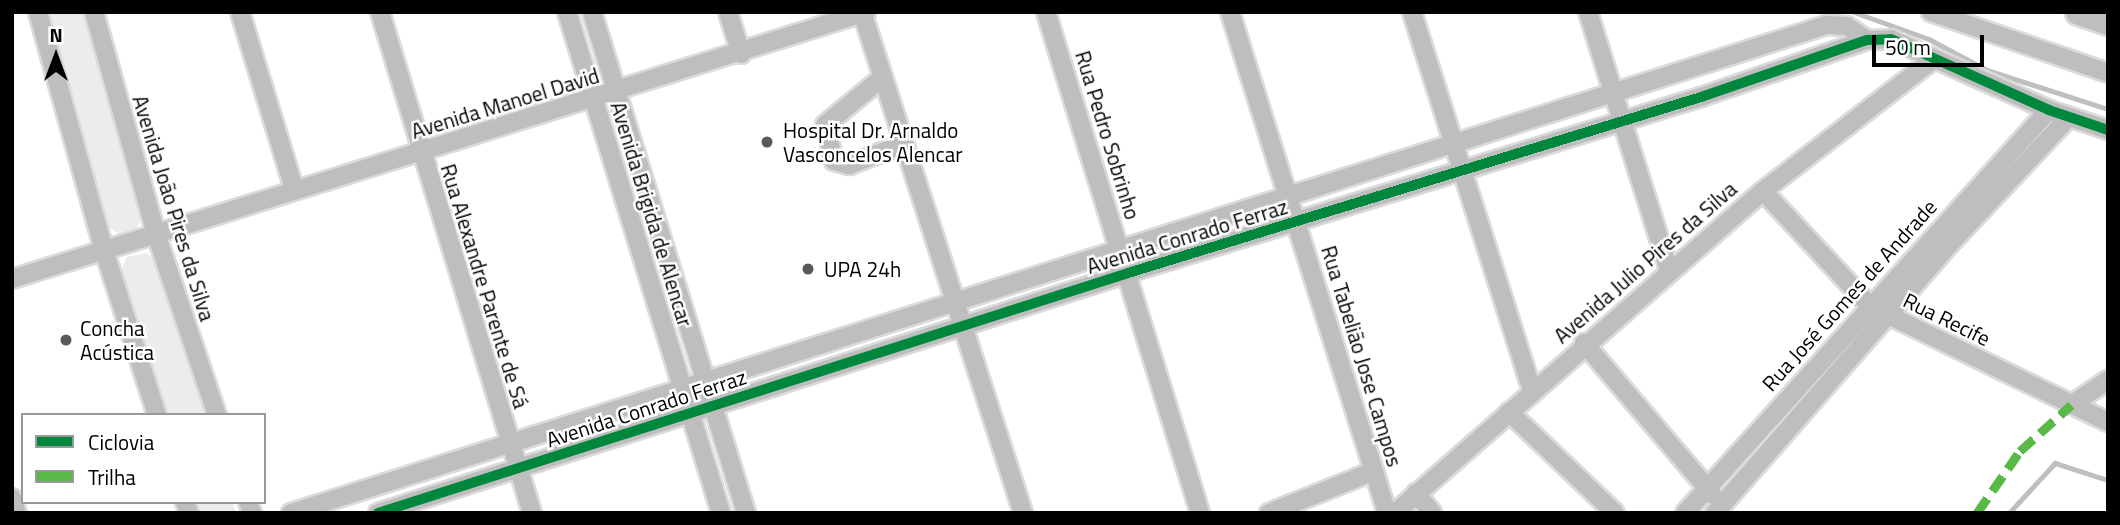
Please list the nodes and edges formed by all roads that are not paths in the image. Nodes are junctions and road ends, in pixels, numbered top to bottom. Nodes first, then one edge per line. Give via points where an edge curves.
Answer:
1 (38, 12) edge
2 (94, 12) edge
3 (240, 12) edge
4 (380, 12) edge
5 (567, 12) edge
6 (592, 12) edge
7 (728, 12) edge
8 (1046, 12) edge
9 (1230, 12) edge
10 (1412, 12) edge
11 (1588, 12) edge
12 (1931, 12) edge
13 (2079, 12) edge
14 (864, 13) edge
15 (2108, 22) edge
16 (1867, 40) junction
17 (741, 54) junction
18 (1726, 58) junction
19 (1934, 59) junction
20 (2108, 74) edge
21 (883, 77) junction
22 (1736, 85) junction
23 (618, 91) junction
24 (1614, 93) junction
25 (593, 99) junction
26 (2049, 110) junction
27 (2068, 117) junction
28 (1624, 120) junction
29 (2108, 130) edge
30 (904, 144) junction
31 (1454, 144) junction
32 (420, 153) junction
33 (1461, 170) junction
34 (1368, 172) junction
35 (295, 189) junction
36 (1763, 191) junction
37 (1376, 197) junction
38 (1288, 198) junction
39 (1296, 222) junction
40 (1195, 227) junction
41 (156, 234) junction
42 (1937, 244) junction
43 (104, 250) junction
44 (1120, 250) junction
45 (1205, 250) junction
46 (670, 261) junction
47 (646, 269) junction
48 (1669, 270) junction
49 (1128, 273) junction
50 (1037, 276) junction
51 (12, 279) edge
52 (1047, 301) junction
53 (954, 303) junction
54 (1870, 306) junction
55 (1888, 315) junction
56 (963, 329) junction
57 (829, 343) junction
58 (1584, 344) junction
59 (837, 367) junction
60 (708, 380) junction
61 (2108, 380) edge
62 (683, 388) junction
63 (1532, 390) junction
64 (2071, 405) junction
65 (715, 406) junction
66 (1509, 412) junction
67 (156, 413) edge
68 (216, 413) edge
69 (691, 414) junction
70 (594, 416) junction
71 (2108, 422) edge
72 (604, 441) junction
73 (510, 443) junction
74 (518, 469) junction
75 (1374, 471) junction
76 (379, 486) junction
77 (1706, 489) junction
78 (1416, 494) junction
79 (12, 498) edge
80 (1719, 508) edge
81 (383, 511) edge
82 (17, 513) edge
83 (290, 513) edge
84 (532, 513) edge
85 (721, 513) edge
86 (746, 513) edge
87 (1023, 513) edge
88 (1200, 513) edge
89 (1269, 513) edge
90 (1387, 513) edge
91 (1395, 513) edge
92 (1432, 513) edge
93 (1615, 513) edge
94 (1685, 513) edge

1 - 43 street
2 - 41 street, Avenida João Pires da Silva
3 - 35 street
4 - 32 street, Rua Alexandre Parente de Sá
5 - 25 street, Avenida Brigida de Alencar
6 - 23 street, Avenida Brigida de Alencar
7 - 17 street
8 - 44 street, Rua Pedro Sobrinho
9 - 38 street, Rua Tabelião Jose Campos
10 - 31 street
11 - 24 street
12 - 20 street
13 - 15 highway
14 - 17 street, Avenida Manoel David
14 - 21 street
16 - 18 street, Avenida Conrado Ferraz via 1847,26 1827,24
16 - 19 street via 1891,39
16 - 22 street, Avenida Conrado Ferraz
17 - 23 street, Avenida Manoel David
18 - 22 street
18 - 24 street, Avenida Conrado Ferraz
19 - 26 street
19 - 36 street, Avenida Julio Pires da Silva
21 - 30 street
21 - 30 street via 825,125 834,161 849,165
22 - 28 street, Avenida Conrado Ferraz
23 - 25 street, Avenida Manoel David
23 - 46 street, Avenida Brigida de Alencar
24 - 28 street
24 - 31 street, Avenida Conrado Ferraz
25 - 32 street, Avenida Manoel David
25 - 47 street, Avenida Brigida de Alencar
26 - 27 street
26 - 42 street, Rua José Gomes de Andrade
27 - 29 street
27 - 42 street
28 - 33 street, Avenida Conrado Ferraz
28 - 48 street
30 - 53 street
31 - 33 street
31 - 34 street, Avenida Conrado Ferraz
32 - 35 street, Avenida Manoel David
32 - 73 street, Rua Alexandre Parente de Sá
33 - 37 street, Avenida Conrado Ferraz
33 - 63 street
34 - 37 street
34 - 38 street, Avenida Conrado Ferraz
35 - 41 street, Avenida Manoel David
36 - 48 street, Avenida Julio Pires da Silva
36 - 54 street, Rua Recife
37 - 39 street, Avenida Conrado Ferraz
38 - 39 street, Rua Tabelião Jose Campos
38 - 40 street, Avenida Conrado Ferraz
39 - 45 street, Avenida Conrado Ferraz
39 - 75 street, Rua Tabelião Jose Campos
40 - 44 street, Avenida Conrado Ferraz
40 - 45 street
41 - 43 street, Avenida Manoel David
41 - 68 street, Avenida João Pires da Silva
42 - 54 street, Rua José Gomes de Andrade
42 - 55 street
43 - 51 street, Avenida Manoel David
43 - 67 street
44 - 49 street, Rua Pedro Sobrinho
44 - 50 street, Avenida Conrado Ferraz
45 - 49 street, Avenida Conrado Ferraz
46 - 47 street
46 - 60 street, Avenida Brigida de Alencar
47 - 62 street, Avenida Brigida de Alencar
48 - 58 street, Avenida Julio Pires da Silva
49 - 52 street, Avenida Conrado Ferraz
49 - 88 street, Rua Pedro Sobrinho
50 - 52 street
50 - 53 street, Avenida Conrado Ferraz
52 - 56 street, Avenida Conrado Ferraz
53 - 56 street
53 - 57 street, Avenida Conrado Ferraz
54 - 55 street, Rua Recife
54 - 77 street, Rua José Gomes de Andrade
55 - 64 street, Rua Recife
55 - 80 street
56 - 59 street, Avenida Conrado Ferraz
56 - 87 street
57 - 59 street
57 - 60 street, Avenida Conrado Ferraz
58 - 63 street, Avenida Julio Pires da Silva
58 - 77 street
59 - 65 street, Avenida Conrado Ferraz
60 - 62 street, Avenida Conrado Ferraz
60 - 65 street, Avenida Brigida de Alencar
61 - 64 street
62 - 69 street, Avenida Brigida de Alencar
62 - 70 street, Avenida Conrado Ferraz
63 - 66 street, Avenida Julio Pires da Silva
64 - 71 street, Rua Recife
65 - 69 street, Avenida Conrado Ferraz
65 - 86 street, Avenida Brigida de Alencar
66 - 78 street, Avenida Julio Pires da Silva
66 - 93 street
69 - 72 street, Avenida Conrado Ferraz
69 - 85 street, Avenida Brigida de Alencar
70 - 72 street
70 - 73 street, Avenida Conrado Ferraz
72 - 74 street, Avenida Conrado Ferraz
73 - 74 street, Rua Alexandre Parente de Sá
73 - 76 street, Avenida Conrado Ferraz
74 - 81 street, Avenida Conrado Ferraz
74 - 84 street, Rua Alexandre Parente de Sá
75 - 89 street
75 - 90 street, Rua Tabelião Jose Campos
76 - 81 street
76 - 83 street, Avenida Conrado Ferraz
77 - 80 street
77 - 94 street, Rua José Gomes de Andrade
78 - 91 street, Avenida Julio Pires da Silva
78 - 92 street
79 - 82 street

